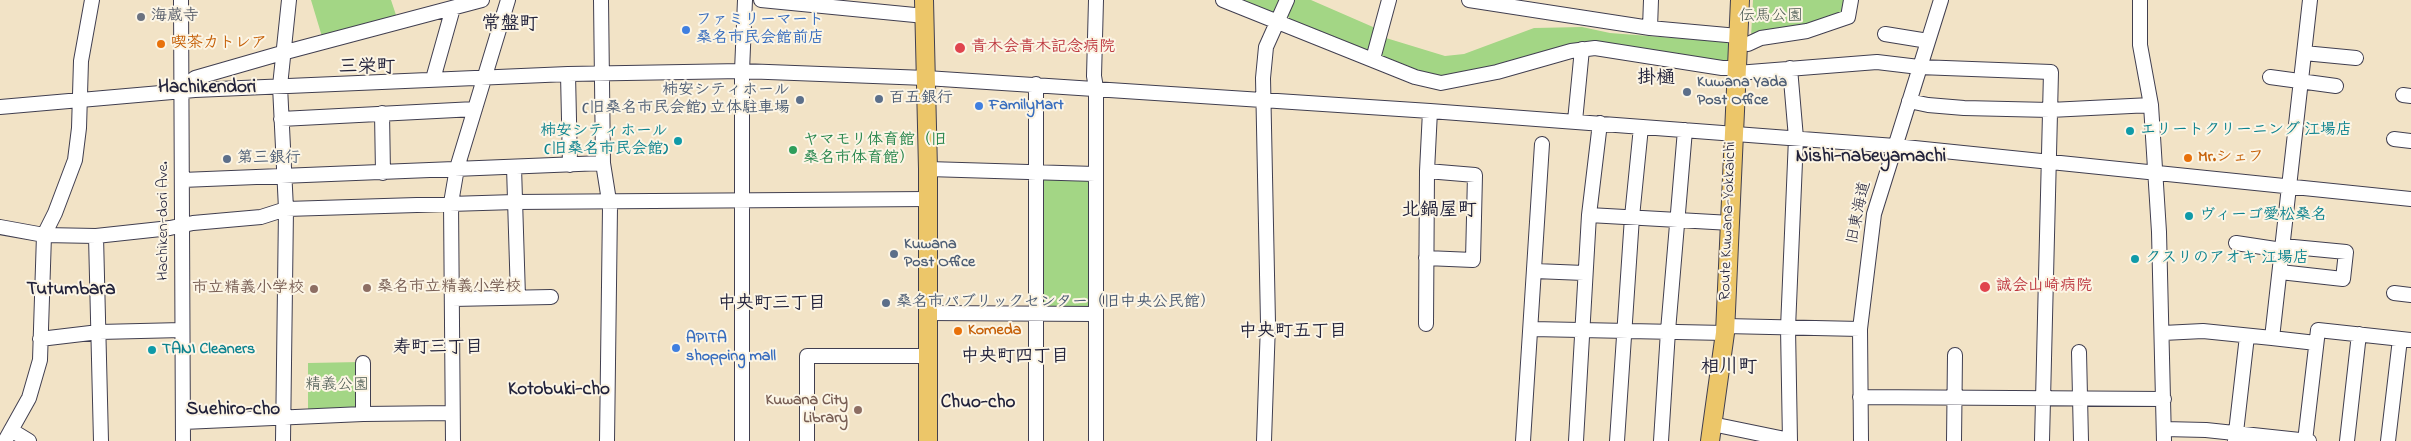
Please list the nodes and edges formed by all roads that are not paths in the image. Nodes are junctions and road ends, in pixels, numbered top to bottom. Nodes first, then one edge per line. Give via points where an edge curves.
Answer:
1 (92, 0) edge
2 (181, 0) edge
3 (289, 0) edge
4 (482, 0) edge
5 (508, 0) edge
6 (601, 0) edge
7 (745, 0) edge
8 (761, 0) edge
9 (1096, 0) edge
10 (1223, 0) edge
11 (1287, 0) edge
12 (1389, 0) edge
13 (1469, 0) edge
14 (1651, 0) edge
15 (1850, 0) edge
16 (1940, 0) edge
17 (2140, 0) edge
18 (798, 1) edge
19 (2308, 1) edge
20 (468, 2) edge
21 (1738, 6) edge
22 (445, 7) edge
23 (924, 8) edge
24 (1277, 21) junction
25 (1650, 28) junction
26 (1885, 34) dead end
27 (1743, 40) junction
28 (1928, 41) junction
29 (1582, 50) junction
30 (282, 53) junction
31 (2304, 53) junction
32 (2356, 58) dead end
33 (1373, 59) junction
34 (1919, 67) junction
35 (1790, 68) junction
36 (1737, 70) junction
37 (742, 71) junction
38 (602, 73) junction
39 (568, 74) junction
40 (486, 77) junction
41 (2270, 77) dead end
42 (926, 78) junction
43 (433, 79) junction
44 (2301, 81) junction
45 (1036, 84) junction
46 (280, 86) junction
47 (2336, 86) dead end
48 (1096, 88) junction
49 (181, 91) junction
50 (81, 100) junction
51 (1265, 100) junction
52 (1909, 101) junction
53 (2151, 105) junction
54 (0, 107) edge
55 (475, 108) junction
56 (2050, 110) junction
57 (1430, 111) junction
58 (382, 113) junction
59 (281, 119) junction
60 (1575, 121) junction
61 (1600, 123) junction
62 (1641, 127) junction
63 (1685, 130) junction
64 (1732, 134) junction
65 (1796, 138) junction
66 (2394, 139) dead end
67 (2411, 141) edge
68 (1542, 144) dead end
69 (1895, 146) junction
70 (2048, 162) junction
71 (603, 163) junction
72 (570, 165) junction
73 (457, 168) junction
74 (514, 168) junction
75 (928, 169) junction
76 (1427, 171) junction
77 (1036, 172) junction
78 (2154, 172) junction
79 (384, 173) junction
80 (1095, 174) junction
81 (284, 178) junction
82 (182, 180) junction
83 (2290, 185) junction
84 (742, 199) junction
85 (2411, 199) edge
86 (928, 200) junction
87 (608, 201) junction
88 (515, 202) junction
89 (451, 203) junction
90 (286, 209) junction
91 (1589, 215) junction
92 (1632, 217) junction
93 (1677, 220) junction
94 (1731, 223) junction
95 (182, 226) junction
96 (0, 227) edge
97 (44, 235) junction
98 (96, 236) junction
99 (2236, 243) dead end
100 (2283, 248) junction
101 (1426, 258) junction
102 (1535, 271) junction
103 (2280, 272) junction
104 (1584, 273) junction
105 (2394, 293) dead end
106 (2411, 295) edge
107 (518, 297) junction
108 (551, 297) dead end
109 (452, 298) junction
110 (929, 313) junction
111 (1036, 313) junction
112 (1096, 314) junction
113 (1426, 324) dead end
114 (1788, 328) junction
115 (1532, 329) junction
116 (1725, 329) junction
117 (182, 330) junction
118 (1582, 330) junction
119 (1623, 330) junction
120 (1860, 330) junction
121 (1668, 331) junction
122 (99, 332) junction
123 (2163, 333) junction
124 (2359, 334) junction
125 (2247, 336) junction
126 (2272, 338) junction
127 (40, 339) junction
128 (2405, 340) edge
129 (2316, 343) junction
130 (2079, 352) dead end
131 (1955, 355) dead end
132 (929, 356) junction
133 (363, 363) dead end
134 (1860, 397) junction
135 (2043, 398) junction
136 (2080, 398) junction
137 (1955, 399) junction
138 (2164, 399) junction
139 (452, 413) junction
140 (363, 414) junction
141 (283, 418) junction
142 (183, 422) junction
143 (1711, 432) edge
144 (2164, 435) edge
145 (8, 436) edge
146 (2236, 437) edge
147 (29, 441) edge
148 (101, 441) edge
149 (183, 441) edge
150 (283, 441) edge
151 (453, 441) edge
152 (607, 441) edge
153 (742, 441) edge
154 (807, 441) edge
155 (928, 441) edge
156 (1036, 441) edge
157 (1096, 441) edge
158 (1264, 441) edge
159 (1523, 441) edge
160 (1576, 441) edge
161 (1617, 441) edge
162 (1661, 441) edge
163 (1790, 441) edge
164 (1861, 441) edge
165 (1954, 441) edge
166 (2042, 441) edge
167 (2081, 441) edge
168 (2305, 441) edge
169 (2310, 441) edge
170 (2347, 441) edge
171 (2388, 441) edge

1 - 50 street via 82,61
2 - 49 street, Hachiken-dori Ave.
3 - 30 street
4 - 20 street
5 - 40 street
6 - 38 street
7 - 37 street
8 - 18 street
9 - 48 street
10 - 24 street
11 - 24 street
12 - 33 street
13 - 25 street
14 - 25 street
15 - 27 street via 1848,17 1807,31
16 - 28 street, 旧東海道
17 - 53 street via 2140,45
18 - 23 street
19 - 31 street
20 - 22 street
21 - 27 main road, Route Kuwana-Yokkaichi
22 - 30 street
22 - 43 street
23 - 42 main road
24 - 33 street
24 - 51 street via 1266,46
25 - 27 street
26 - 28 street
27 - 36 main road, Route Kuwana-Yokkaichi
28 - 34 street, 旧東海道
29 - 33 street via 1497,72 1441,82 1415,77
29 - 36 street via 1595,48
29 - 60 street
30 - 46 street
30 - 49 street via 195,78
31 - 32 street
31 - 44 street
34 - 35 street via 1877,62
34 - 52 street, 旧東海道
34 - 56 street via 2051,72
35 - 36 street
35 - 65 street
36 - 64 main road, Route Kuwana-Yokkaichi
37 - 38 street
37 - 42 street
37 - 84 street
38 - 39 street
38 - 71 street
39 - 40 street
39 - 72 street
40 - 43 street
40 - 55 street
41 - 44 street
42 - 45 street
42 - 75 main road
43 - 46 street
44 - 47 street
44 - 83 street
45 - 48 street
45 - 77 street
46 - 49 street
46 - 59 street
48 - 51 street
48 - 80 street
49 - 50 street
49 - 82 street, Hachiken-dori Ave.
50 - 54 street
50 - 97 street via 75,160
51 - 57 street
51 - 158 street via 1268,323
52 - 56 street via 1964,108
52 - 69 street, 旧東海道
53 - 56 street
53 - 78 street
55 - 58 street
55 - 73 street
56 - 70 street
57 - 60 street
57 - 76 street
58 - 59 street
58 - 79 street
59 - 81 street
60 - 61 street
61 - 62 street
61 - 91 street
62 - 63 street
62 - 92 street
63 - 64 street
63 - 93 street
64 - 65 street
64 - 94 main road, Route Kuwana-Yokkaichi
65 - 69 street
65 - 114 street
66 - 67 street
68 - 102 street
69 - 70 street
69 - 120 street, 旧東海道 via 1874,214
70 - 78 street
70 - 135 street
71 - 72 street
71 - 87 street
72 - 74 street
73 - 74 street
73 - 79 street
73 - 89 street
74 - 88 street
75 - 77 street
75 - 86 main road
76 - 101 street
76 - 101 street via 1475,175 1472,260
77 - 80 street
77 - 111 street
78 - 83 street
78 - 123 street
79 - 81 street
80 - 112 street
81 - 82 street
81 - 90 street
82 - 95 street, Hachiken-dori Ave.
83 - 85 street
83 - 100 street
84 - 86 street
84 - 87 street
84 - 153 street
86 - 110 main road
87 - 88 street
87 - 152 street
88 - 89 street
88 - 107 street
89 - 90 street
89 - 109 street
90 - 95 street via 261,217
90 - 141 street
91 - 92 street
91 - 104 street
92 - 93 street
92 - 119 street
93 - 94 street
93 - 121 street
94 - 116 main road, Route Kuwana-Yokkaichi
95 - 98 street
95 - 117 street, Hachiken-dori Ave.
96 - 97 street
97 - 98 street
97 - 127 street
98 - 122 street
99 - 100 street
100 - 103 street
100 - 103 street via 2346,252 2343,278
101 - 113 street
102 - 104 street
102 - 115 street
103 - 126 street
104 - 118 street
105 - 106 street
107 - 108 street
107 - 109 street
109 - 139 street
110 - 111 street
110 - 132 main road
111 - 112 street
111 - 156 street
112 - 157 street
114 - 116 street
114 - 120 street
114 - 163 street
115 - 118 street
115 - 159 street
116 - 121 street
116 - 143 main road, Route Kuwana-Yokkaichi
117 - 122 street
117 - 142 street, Hachiken-dori Ave.
118 - 119 street
118 - 160 street
119 - 121 street
119 - 161 street
120 - 134 street, 旧東海道
121 - 162 street
122 - 127 street
122 - 148 street
123 - 125 street via 2204,330
123 - 138 street
124 - 128 street
124 - 129 street via 2318,330
124 - 170 street
125 - 126 street
125 - 146 street
126 - 129 street
127 - 145 street via 40,360 29,398
128 - 171 street
129 - 168 street
130 - 136 street
131 - 137 street
132 - 154 street via 808,356
132 - 155 main road
133 - 140 street
134 - 137 street
134 - 164 street, 旧東海道
135 - 136 street
135 - 137 street
135 - 166 street
136 - 138 street
136 - 167 street
137 - 165 street
138 - 144 street
139 - 140 street
139 - 151 street
140 - 141 street
141 - 142 street
141 - 150 street
142 - 149 street, Hachiken-dori Ave.
143 - 163 street
144 - 146 street via 2206,430
145 - 147 street
146 - 168 street
168 - 169 street

